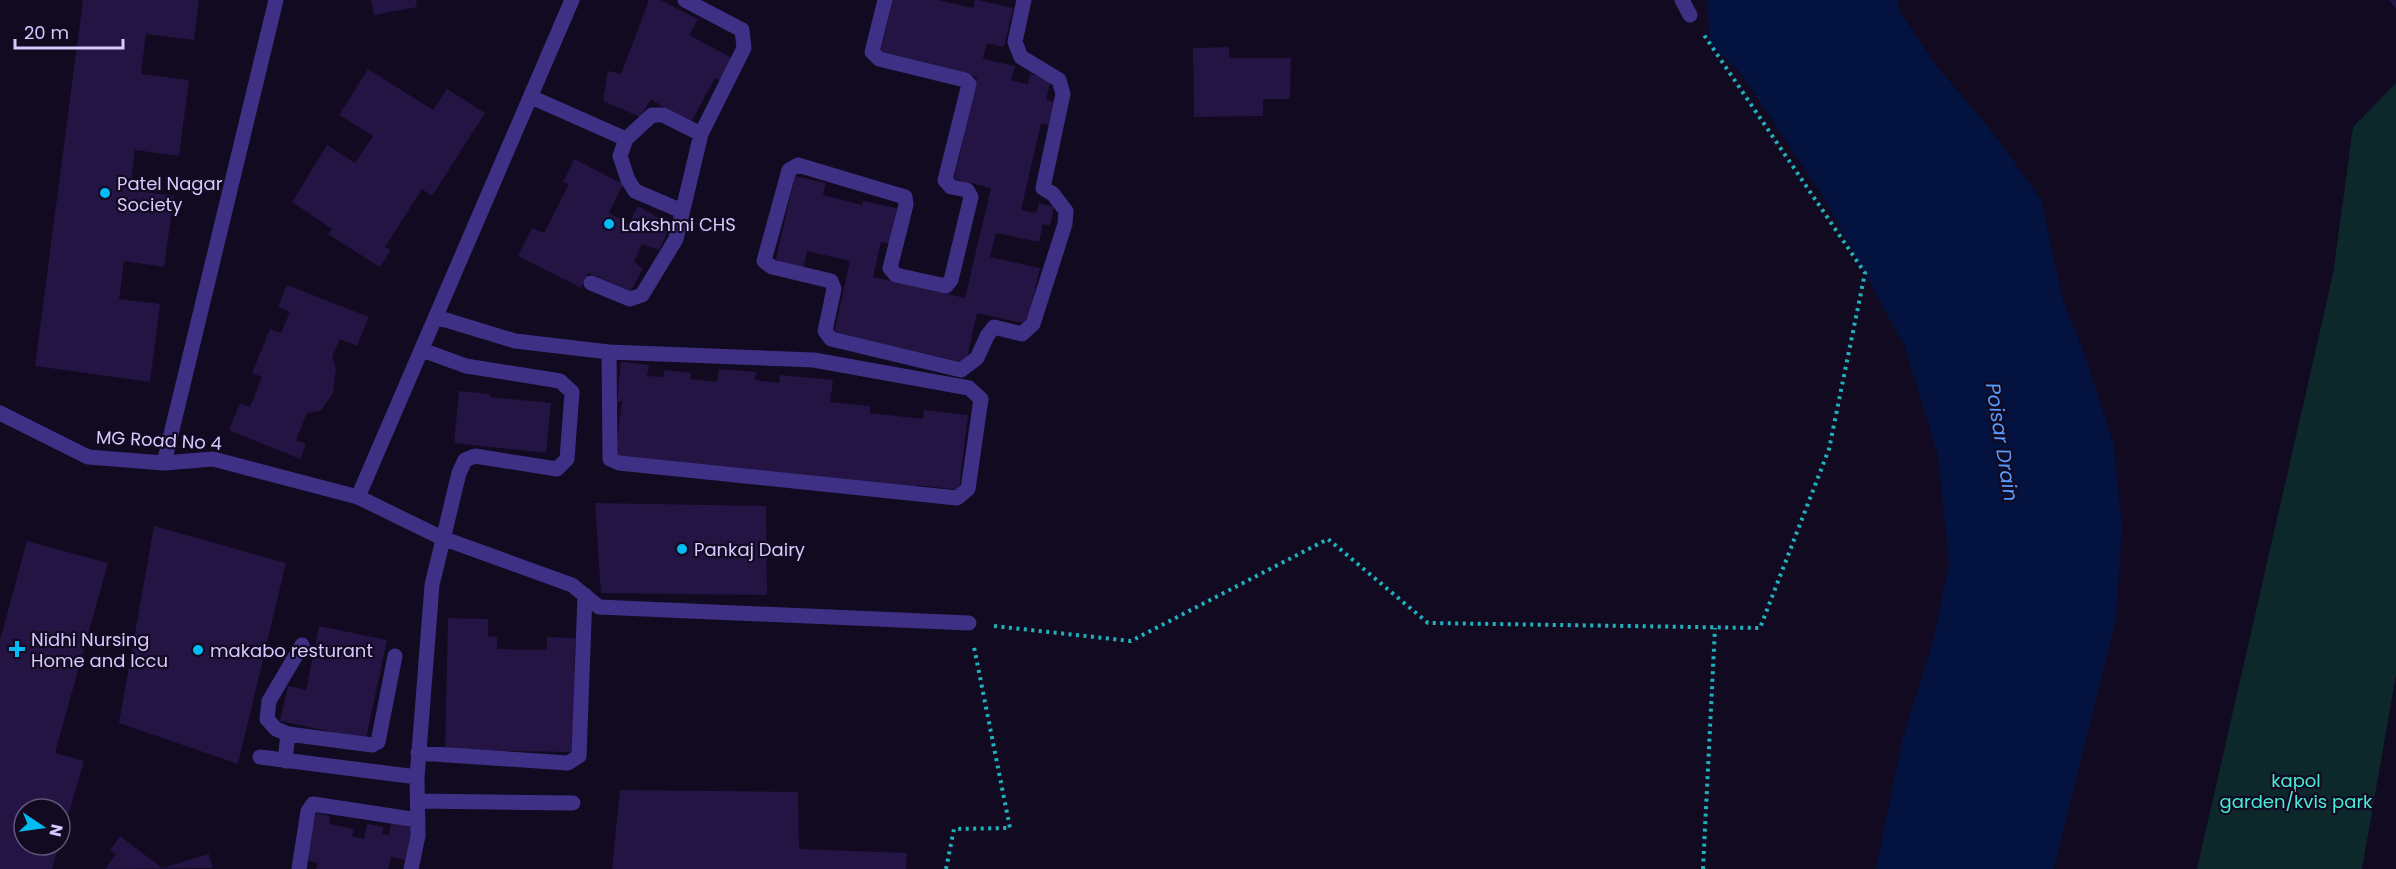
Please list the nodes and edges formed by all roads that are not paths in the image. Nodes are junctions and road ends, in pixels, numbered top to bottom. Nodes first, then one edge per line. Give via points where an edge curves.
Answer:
1 (276, 0) edge
2 (572, 0) edge
3 (685, 0) edge
4 (885, 0) edge
5 (1024, 0) edge
6 (1682, 0) edge
7 (1690, 15) road end
8 (531, 97) junction
9 (701, 134) junction
10 (626, 139) junction
11 (682, 211) junction
12 (591, 283) dead end
13 (436, 317) junction
14 (422, 350) junction
15 (609, 352) junction
16 (0, 412) edge
17 (164, 463) junction
18 (358, 497) junction
19 (442, 538) junction
20 (585, 595) junction
21 (969, 623) road end
22 (302, 645) dead end
23 (395, 656) dead end
24 (288, 734) junction
25 (418, 753) junction
26 (260, 757) dead end
27 (285, 761) junction
28 (417, 777) junction
29 (418, 801) junction
30 (573, 803) dead end
31 (418, 820) junction
32 (299, 869) edge
33 (411, 869) edge

1 - 17 street
2 - 8 street
3 - 9 street via 742,30 744,48
4 - 5 street via 872,52 879,59 969,84 945,180 951,187 968,190 971,197 951,280 946,286 896,275 890,268 905,197 798,165 789,170 764,261 772,267 831,281 834,289 825,331 831,339 961,370 977,358 994,327 1022,334 1033,324 1065,225 1066,211 1043,188 1063,94 1059,80 1021,57 1015,42
6 - 7 street
8 - 10 street
8 - 13 street
9 - 10 street via 663,115 652,115
9 - 11 street
10 - 11 street via 620,156 635,191
11 - 12 street via 676,238 642,295 630,298
13 - 14 street
13 - 15 street via 515,341
14 - 18 street
14 - 19 street via 466,366 560,381 572,392 567,459 557,469 475,456 465,460
15 - 15 street via 814,360 969,388 981,399 968,489 957,498 619,463 610,459
16 - 17 street, MG Road No 4 via 88,457
17 - 18 street, MG Road No 4 via 213,459
18 - 19 street, MG Road No 4
19 - 20 street, MG Road No 4 via 572,585
19 - 25 street via 432,585
20 - 21 street, MG Road No 4 via 600,607
20 - 25 street via 579,756 568,763
22 - 24 street via 269,701 267,719
23 - 24 street via 378,742 372,745
24 - 27 street
25 - 28 street
26 - 27 street
27 - 28 street
28 - 29 street
29 - 30 street
29 - 31 street
31 - 32 street via 313,804 308,811
31 - 33 street

